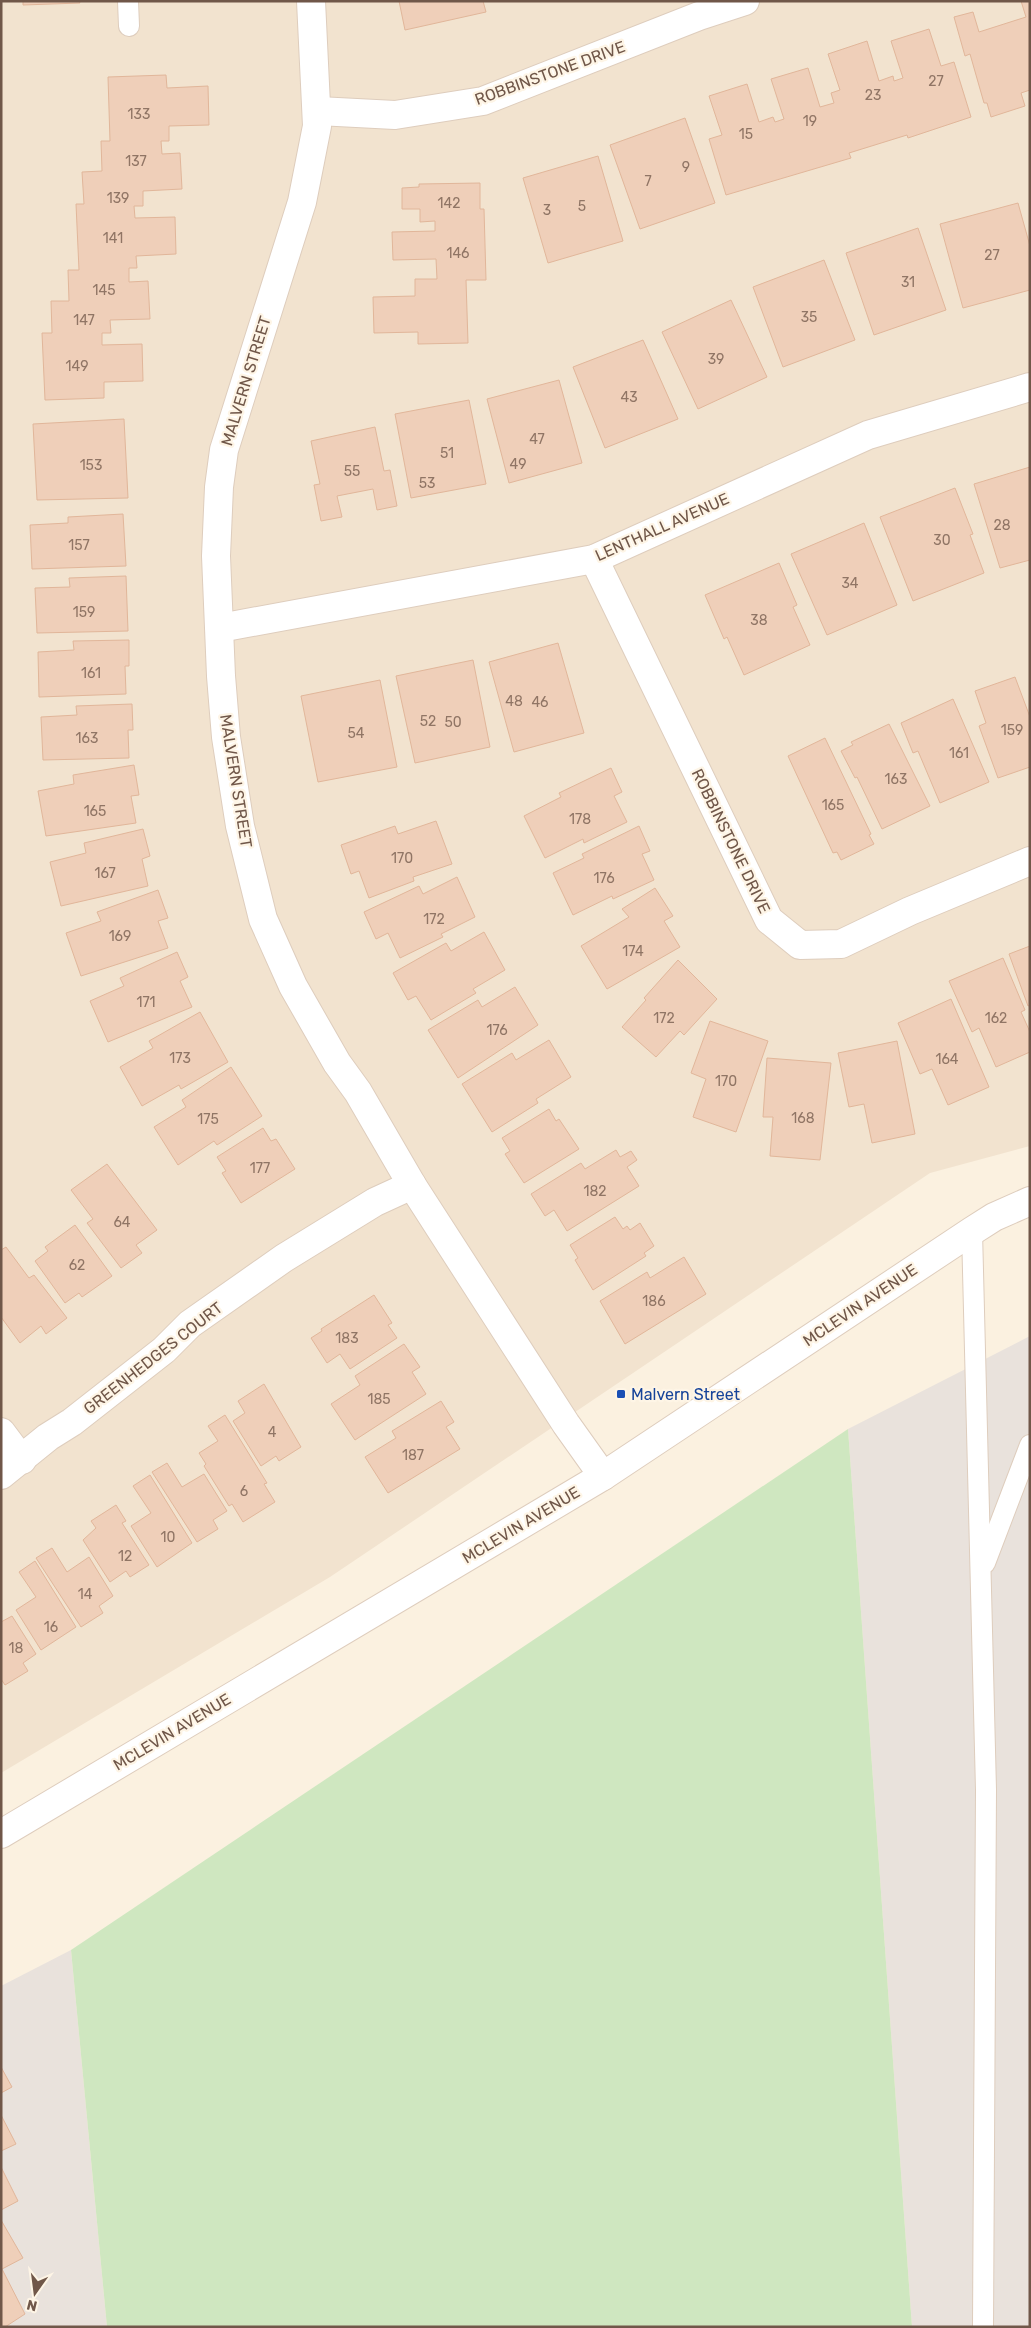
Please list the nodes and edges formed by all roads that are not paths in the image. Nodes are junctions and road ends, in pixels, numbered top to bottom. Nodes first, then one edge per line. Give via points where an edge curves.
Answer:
1 (128, 1) edge
2 (311, 1) edge
3 (745, 1) edge
4 (129, 26) dead end
5 (318, 111) junction
6 (1030, 386) edge
7 (594, 559) junction
8 (220, 628) junction
9 (1030, 861) edge
10 (412, 1185) junction
11 (1030, 1201) edge
12 (972, 1231) junction
13 (1, 1432) edge
14 (1030, 1445) edge
15 (12, 1468) edge
16 (603, 1476) junction
17 (982, 1572) junction
18 (1, 1834) edge
19 (983, 2327) edge

1 - 4 lane
2 - 5 street, MALVERN STREET
3 - 5 street, ROBBINSTONE DRIVE via 483,102 395,115
5 - 8 street, MALVERN STREET via 302,202 224,450 216,556
6 - 7 street, LENTHALL AVENUE via 868,435
7 - 8 street, LENTHALL AVENUE
7 - 9 street, ROBBINSTONE DRIVE via 769,920 800,945 841,944
8 - 10 street, MALVERN STREET via 226,737 240,826 263,919 293,986
10 - 15 street, GREENHEDGES COURT via 374,1202 292,1253 190,1324 164,1350
10 - 16 street, MALVERN STREET
11 - 12 street, MCLEVIN AVENUE
12 - 16 street, MCLEVIN AVENUE
12 - 17 lane
13 - 15 street
14 - 17 lane
16 - 18 street, MCLEVIN AVENUE
17 - 19 lane via 986,1790

